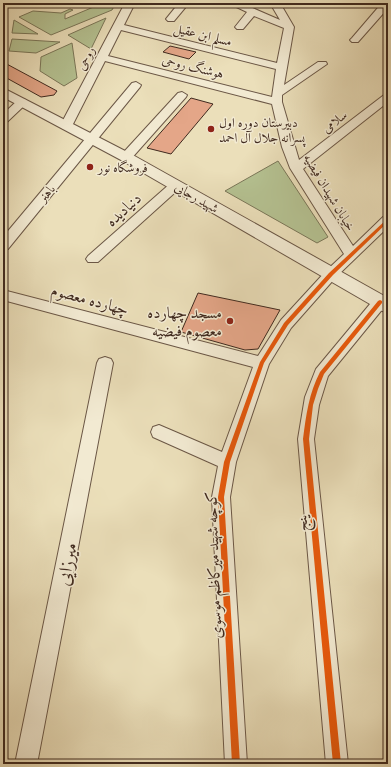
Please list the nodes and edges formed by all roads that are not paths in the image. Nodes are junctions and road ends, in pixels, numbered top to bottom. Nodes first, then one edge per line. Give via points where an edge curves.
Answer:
1 (130, 3) edge
2 (184, 3) edge
3 (233, 3) edge
4 (275, 3) edge
5 (387, 3) edge
6 (253, 11) junction
7 (171, 19) dead end
8 (118, 26) junction
9 (240, 27) dead end
10 (288, 27) junction
11 (355, 40) dead end
12 (101, 58) junction
13 (322, 64) dead end
14 (280, 68) junction
15 (136, 85) dead end
16 (3, 92) edge
17 (182, 95) dead end
18 (388, 96) edge
19 (277, 98) junction
20 (22, 102) junction
21 (3, 120) edge
22 (66, 126) junction
23 (90, 140) junction
24 (126, 157) junction
25 (296, 168) junction
26 (176, 185) junction
27 (388, 220) edge
28 (3, 246) edge
29 (352, 255) junction
30 (93, 259) dead end
31 (331, 274) junction
32 (3, 295) edge
33 (384, 304) edge
34 (105, 363) dead end
35 (262, 363) junction
36 (159, 432) dead end
37 (227, 462) junction
38 (26, 764) edge
39 (236, 764) edge
40 (336, 764) edge

1 - 8 street, روحی
2 - 7 street
3 - 6 street
4 - 10 street
5 - 11 street
6 - 9 street
6 - 10 street
8 - 12 street, روحی
8 - 14 street, مسلم ابن عقیل
10 - 14 street, خیابان شهیدان فیضیه
12 - 19 street, هوشنگ روحی
12 - 22 street, روحی
13 - 19 street
14 - 19 street, خیابان شهیدان فیضیه
15 - 23 street, باهنر
16 - 20 street, شهید رجایی
17 - 24 street
18 - 25 street, سلامی
19 - 25 street, خیابان شهیدان فیضیه via 288,147
20 - 21 street
20 - 22 street, شهید رجایی
22 - 23 street, شهید رجایی
23 - 24 street, شهید رجایی
23 - 28 street, باهنر
24 - 26 street, شهید رجایی
25 - 29 street, خیابان شهیدان فیضیه
26 - 30 street, دنیادیده
26 - 31 street, شهید رجایی
27 - 29 street, کوچه شهید میرکاظم موسوی
29 - 31 street, کوچه شهید میرکاظم موسوی
31 - 33 street, شهید رجایی
31 - 35 street, کوچه شهید میرکاظم موسوی via 286,324
32 - 35 street, چهارده معصوم
33 - 40 street, ینج via 322,373 310,404 306,439
34 - 38 street, میرزایی
35 - 37 street, کوچه شهید میرکاظم موسوی
36 - 37 street
37 - 39 street, کوچه شهید میرکاظم موسوی via 221,497

